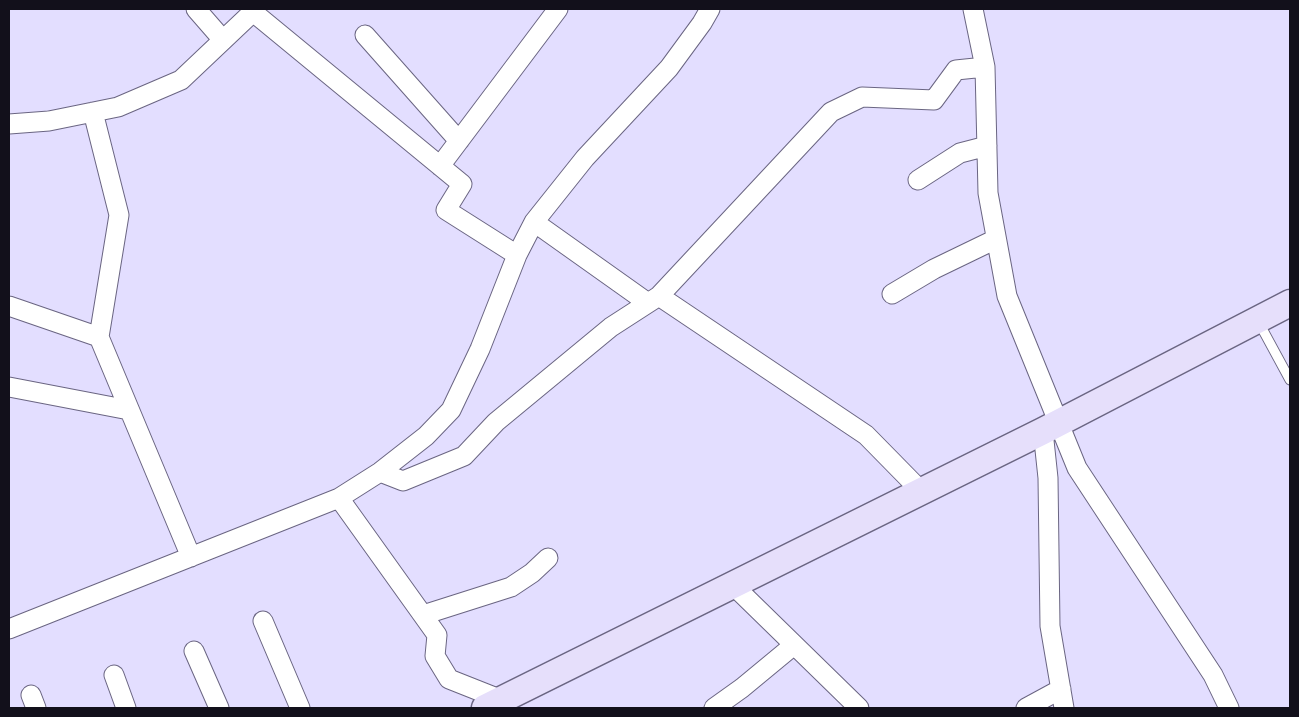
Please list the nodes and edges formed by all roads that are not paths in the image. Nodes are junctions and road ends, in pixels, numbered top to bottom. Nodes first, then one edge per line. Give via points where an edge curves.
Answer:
1 (196, 9) edge
2 (558, 9) edge
3 (710, 9) edge
4 (973, 9) edge
5 (255, 10) edge
6 (365, 35) dead end
7 (223, 40) junction
8 (985, 67) junction
9 (93, 112) junction
10 (9, 124) edge
11 (459, 141) junction
12 (986, 146) junction
13 (440, 166) junction
14 (918, 180) dead end
15 (534, 222) junction
16 (996, 239) junction
17 (517, 255) junction
18 (892, 294) dead end
19 (654, 300) junction
20 (1290, 303) edge
21 (9, 306) edge
22 (1258, 320) junction
23 (99, 337) junction
24 (1290, 380) edge
25 (9, 387) edge
26 (130, 410) junction
27 (1051, 427) junction
28 (380, 472) junction
29 (921, 491) junction
30 (339, 498) junction
31 (191, 557) junction
32 (548, 558) dead end
33 (733, 585) junction
34 (423, 615) junction
35 (263, 622) dead end
36 (9, 629) edge
37 (794, 645) junction
38 (194, 651) dead end
39 (114, 675) dead end
40 (1061, 689) junction
41 (497, 705) edge
42 (126, 708) edge
43 (219, 708) edge
44 (300, 708) edge
45 (714, 708) edge
46 (859, 708) edge
47 (1026, 708) edge
48 (1064, 708) edge
49 (1229, 708) edge

1 - 7 street
2 - 11 street
3 - 15 street via 668,68 585,158
4 - 8 street
5 - 7 street
5 - 13 street
6 - 11 street
7 - 9 street via 180,80 118,107
8 - 12 street
8 - 19 street via 956,70 934,100 862,97 831,112
9 - 10 street via 49,121
9 - 23 street via 120,215
11 - 13 street
12 - 14 street via 960,153
12 - 16 street via 988,193
13 - 17 street via 462,184 446,210
15 - 17 street
15 - 19 street
16 - 18 street
16 - 27 street via 1007,296
17 - 28 street via 480,349 451,410 426,436
19 - 28 street via 611,327 496,422 464,456 403,481
19 - 29 street via 866,435
20 - 22 main road
21 - 23 street
22 - 24 lane
22 - 27 main road
23 - 26 street
25 - 26 street
26 - 31 street
27 - 29 main road
27 - 40 street via 1048,478 1050,626
27 - 49 street via 1212,675
28 - 30 street
29 - 33 main road
30 - 31 street
30 - 34 street
31 - 36 street
32 - 34 street via 511,588
33 - 37 street
33 - 41 main road
34 - 41 street via 437,635 435,656 449,679
35 - 44 street
37 - 45 street
37 - 46 street
38 - 43 street
39 - 42 street
40 - 47 street
40 - 48 street

